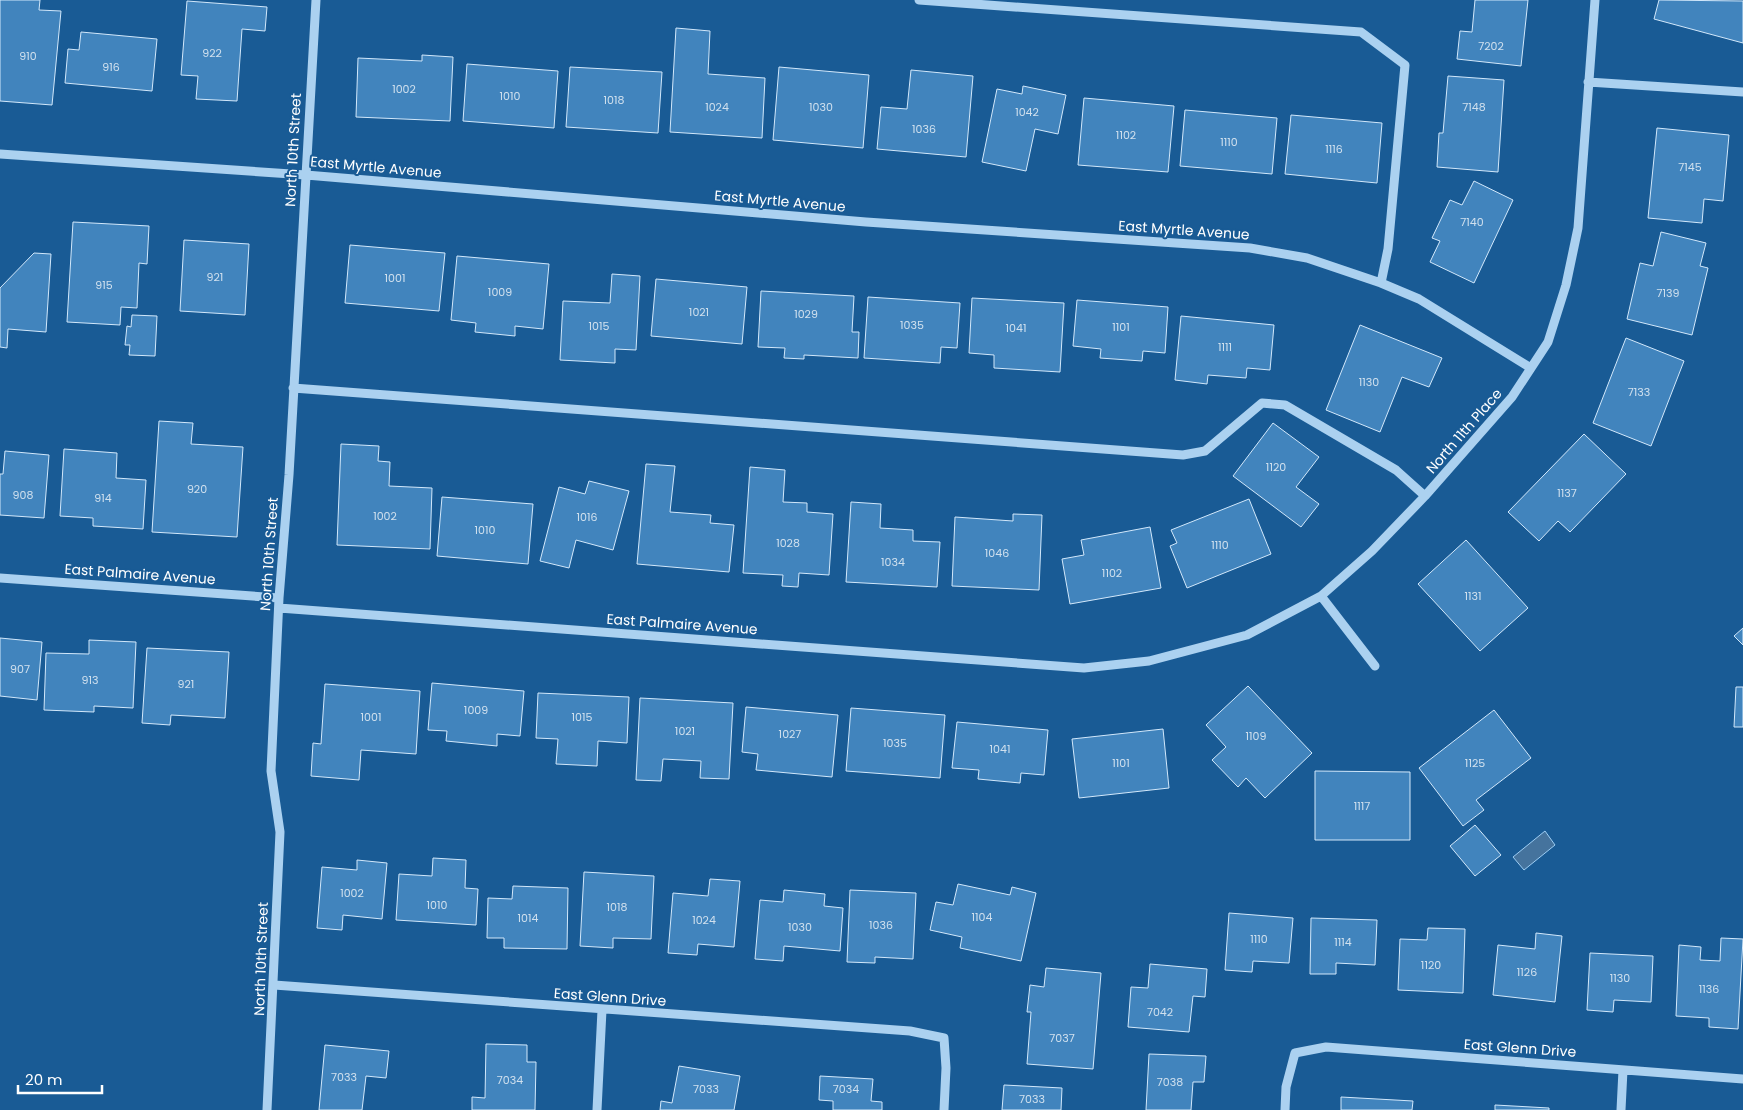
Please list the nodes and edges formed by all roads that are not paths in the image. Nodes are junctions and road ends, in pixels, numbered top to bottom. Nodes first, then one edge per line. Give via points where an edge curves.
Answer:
1 (316, 0) edge
2 (919, 0) edge
3 (1595, 0) edge
4 (1588, 82) junction
5 (1743, 92) edge
6 (0, 154) edge
7 (306, 175) junction
8 (1381, 283) junction
9 (1531, 368) junction
10 (294, 388) junction
11 (1425, 496) junction
12 (0, 578) edge
13 (1321, 596) junction
14 (279, 598) junction
15 (278, 608) junction
16 (1375, 666) dead end
17 (1084, 668) joint
18 (274, 985) junction
19 (602, 1010) junction
20 (1623, 1070) junction
21 (1743, 1079) edge
22 (267, 1110) edge
23 (597, 1110) edge
24 (944, 1110) edge
25 (1285, 1110) edge
26 (1621, 1110) edge

1 - 7 street, North 10th Street
2 - 8 street via 1361,32 1405,66 1388,249
3 - 4 street, North 11th Place
4 - 5 street
4 - 9 street, North 11th Place via 1576,237 1566,285 1548,342
6 - 7 street, East Myrtle Avenue
7 - 8 street, East Myrtle Avenue via 856,221 1250,248 1307,258
7 - 10 street, North 10th Street
8 - 9 street, East Myrtle Avenue via 1419,299
9 - 11 street, North 11th Place via 1512,397
10 - 11 street via 1183,455 1205,452 1262,402 1285,405 1396,470
10 - 14 street, North 10th Street
11 - 13 street, North 11th Place via 1372,551
12 - 14 street, East Palmaire Avenue
13 - 16 street
13 - 17 street, North 11th Place via 1247,635 1149,661
14 - 15 street, North 10th Street
15 - 17 street, East Palmaire Avenue
15 - 18 street, North 10th Street via 271,771 280,832
18 - 19 street, East Glenn Drive
18 - 22 street, North 10th Street
19 - 23 street
19 - 24 street, East Glenn Drive via 910,1031 944,1038
20 - 21 street, East Glenn Drive
20 - 25 street, East Glenn Drive via 1326,1046 1295,1053 1286,1087
20 - 26 street

